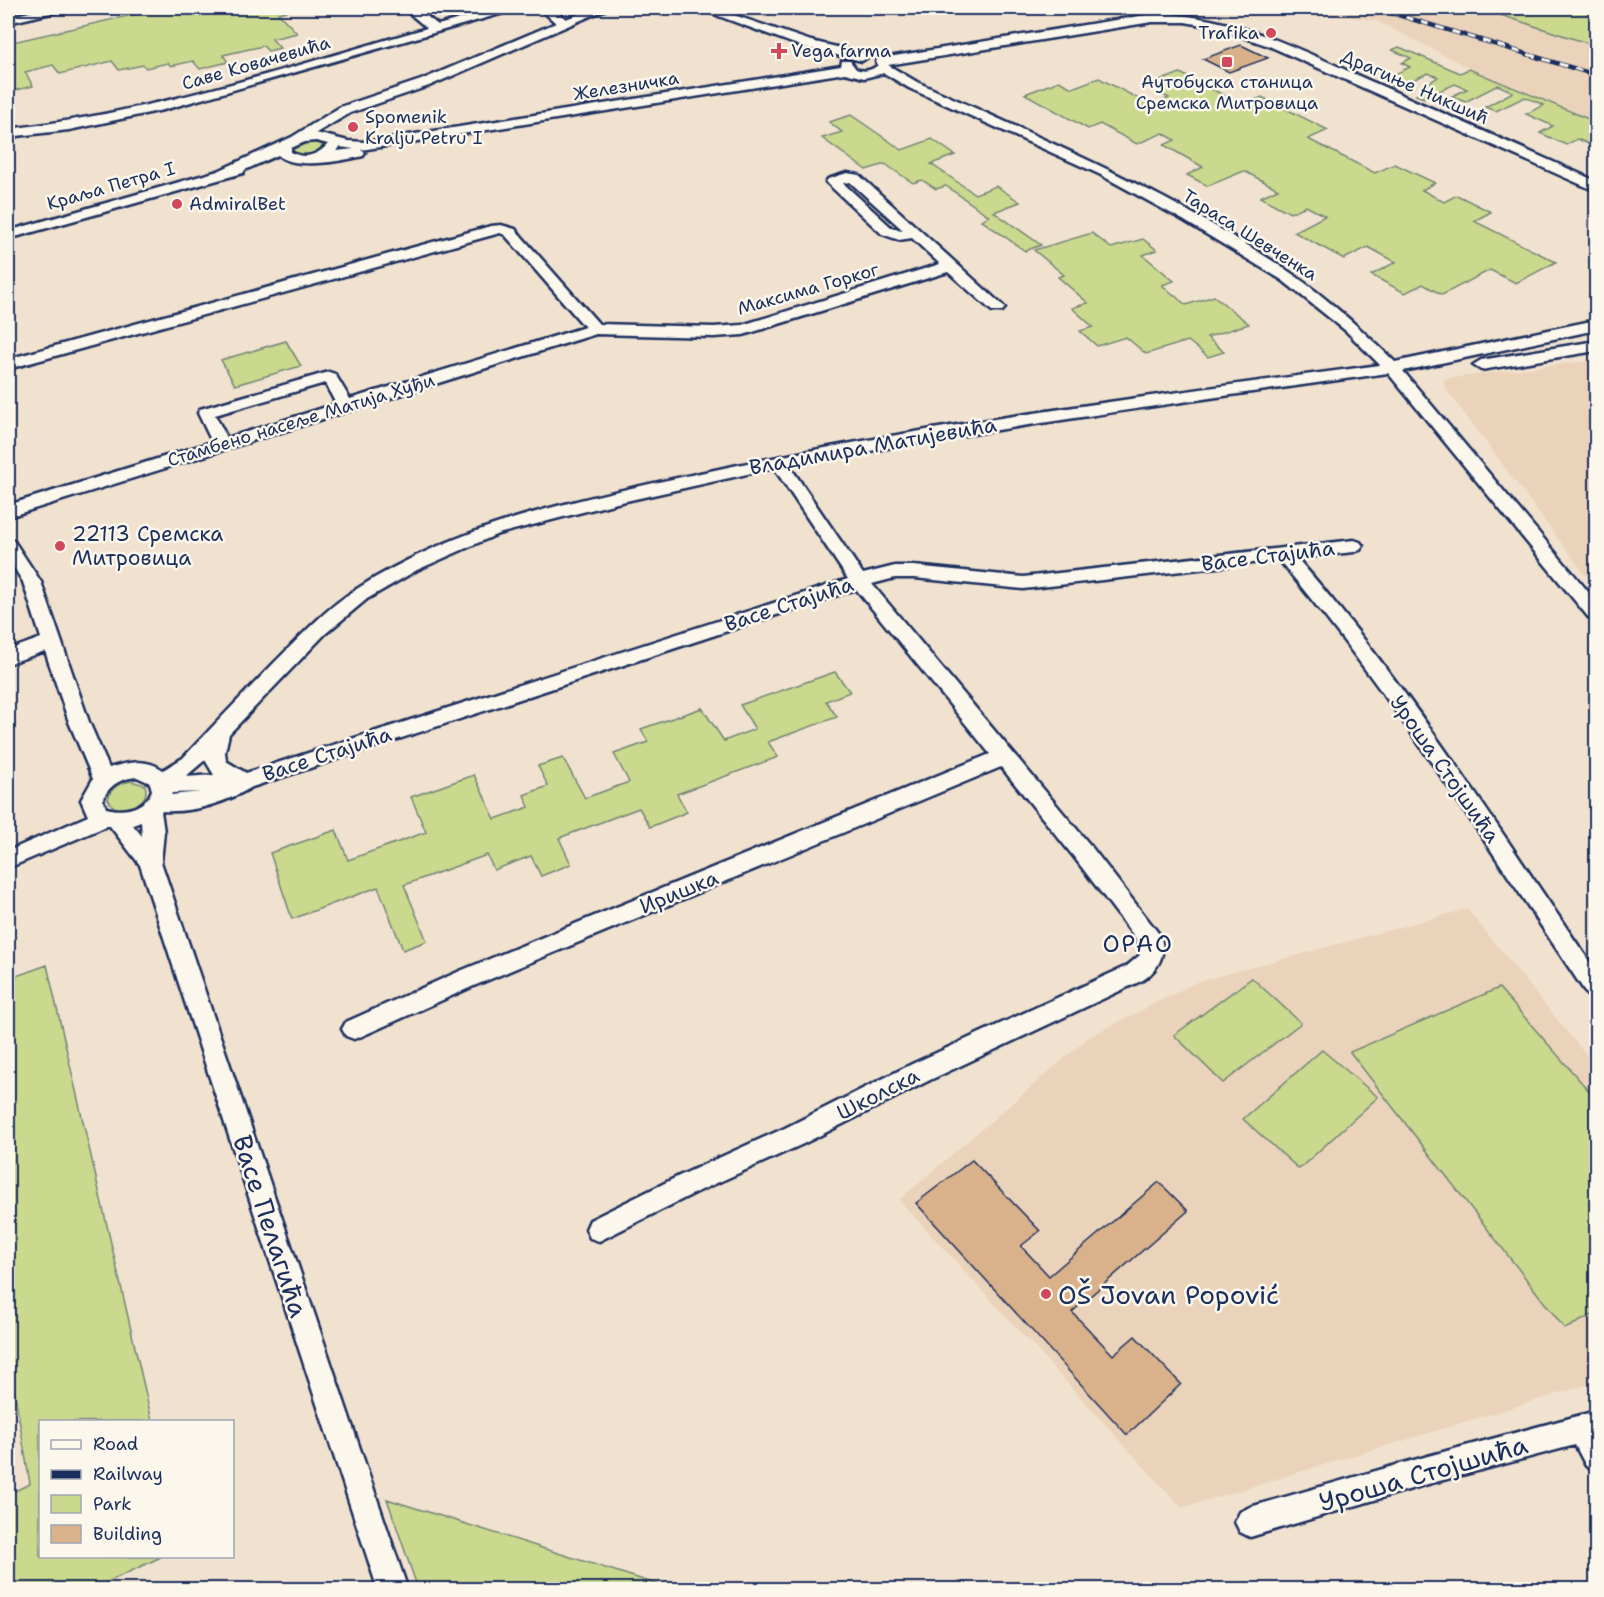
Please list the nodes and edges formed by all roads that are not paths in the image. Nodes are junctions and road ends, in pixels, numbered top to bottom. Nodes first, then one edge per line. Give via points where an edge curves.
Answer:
1 (60, 8) edge
2 (409, 8) edge
3 (510, 8) edge
4 (545, 8) edge
5 (603, 8) edge
6 (703, 8) edge
7 (1127, 8) edge
8 (586, 11) edge
9 (1152, 18) junction
10 (8, 20) edge
11 (563, 23) junction
12 (435, 29) junction
13 (807, 44) junction
14 (862, 57) junction
15 (882, 65) junction
16 (847, 67) junction
17 (867, 74) junction
18 (913, 85) junction
19 (372, 102) junction
20 (8, 133) edge
21 (296, 139) junction
22 (329, 140) junction
23 (411, 140) junction
24 (287, 153) junction
25 (322, 157) junction
26 (1596, 186) edge
27 (915, 233) junction
28 (8, 235) edge
29 (951, 266) junction
30 (997, 308) dead end
31 (1596, 325) edge
32 (595, 329) junction
33 (1596, 346) edge
34 (8, 364) edge
35 (1481, 365) dead end
36 (1392, 368) junction
37 (346, 406) junction
38 (222, 445) junction
39 (778, 462) junction
40 (8, 511) edge
41 (8, 545) edge
42 (1354, 546) dead end
43 (1284, 555) junction
44 (859, 581) junction
45 (1596, 613) edge
46 (52, 641) junction
47 (8, 657) edge
48 (79, 722) junction
49 (220, 731) junction
50 (1004, 757) junction
51 (104, 781) junction
52 (245, 781) junction
53 (150, 786) junction
54 (104, 812) junction
55 (8, 859) edge
56 (150, 862) junction
57 (1596, 989) edge
58 (354, 1029) dead end
59 (599, 1229) dead end
60 (1589, 1427) edge
61 (1596, 1456) edge
62 (1251, 1522) dead end
63 (393, 1590) edge

1 - 10 street
2 - 12 street
3 - 12 street, Саве Ковачевића
4 - 11 street
5 - 8 street
6 - 13 street
7 - 9 street
8 - 11 street
9 - 15 street
9 - 26 street, Драгиње Никшић via 1219,23 1273,43
11 - 19 street
12 - 20 street, Саве Ковачевића via 130,116
13 - 14 street
13 - 16 street
14 - 15 street
14 - 16 street via 851,59
15 - 17 street via 878,72
15 - 18 street, Тараса Шевченка
16 - 17 street, Тараса Шевченка
16 - 23 street, Железничка
17 - 18 street, Тараса Шевченка
18 - 36 street, Тараса Шевченка via 1104,171 1188,217 1287,277 1351,328
19 - 21 street via 334,115
19 - 22 street via 333,123 326,130
21 - 22 street, Железничка
21 - 24 street
22 - 23 street, Железничка via 365,146
22 - 25 street via 333,144 331,151
23 - 25 street, Железничка via 365,152
24 - 25 street, Железничка via 310,160
24 - 28 street, Краља Петра I
27 - 27 street, Максима Горког via 854,178 833,182 886,231 899,236
27 - 29 street, Максима Горког
29 - 30 street, Максима Горког
29 - 32 street, Максима Горког via 743,330
31 - 36 street, Владимира Матијевића
32 - 34 street via 510,232 501,229
32 - 37 street, Стамбено насеље Матија Хуђи
33 - 35 street
36 - 39 street, Владимира Матијевића via 1104,407
36 - 45 street, Тараса Шевченка
37 - 38 street, Стамбено насеље Матија Хуђи
37 - 38 street via 329,377 206,413
38 - 40 street, Стамбено насеље Матија Хуђи
39 - 44 street
39 - 49 street, Владимира Матијевића via 551,514 492,530 447,548 360,595 318,629
41 - 46 street via 32,582
42 - 43 street, Васе Стајића
43 - 44 street, Васе Стајића via 1023,584 914,572 895,572
43 - 57 street, Уроша Стојшића via 1416,725
44 - 50 street
44 - 52 street, Васе Стајића
46 - 47 street
46 - 48 street
48 - 51 street
48 - 53 street via 119,764
49 - 52 street via 214,752 216,763 222,772
49 - 53 street, Владимира Матијевића via 190,763
50 - 58 street, Иришка
50 - 59 street, Школска via 1151,941 1152,954 1143,968
51 - 53 street
51 - 54 street via 96,790
52 - 53 street, Васе Стајића via 201,799 171,804
53 - 54 street via 134,817
53 - 56 street, Васе Пелагића
54 - 55 street
54 - 56 street, Васе Пелагића
56 - 63 street, Васе Пелагића
60 - 61 street
60 - 62 street, Уроша Стојшића

